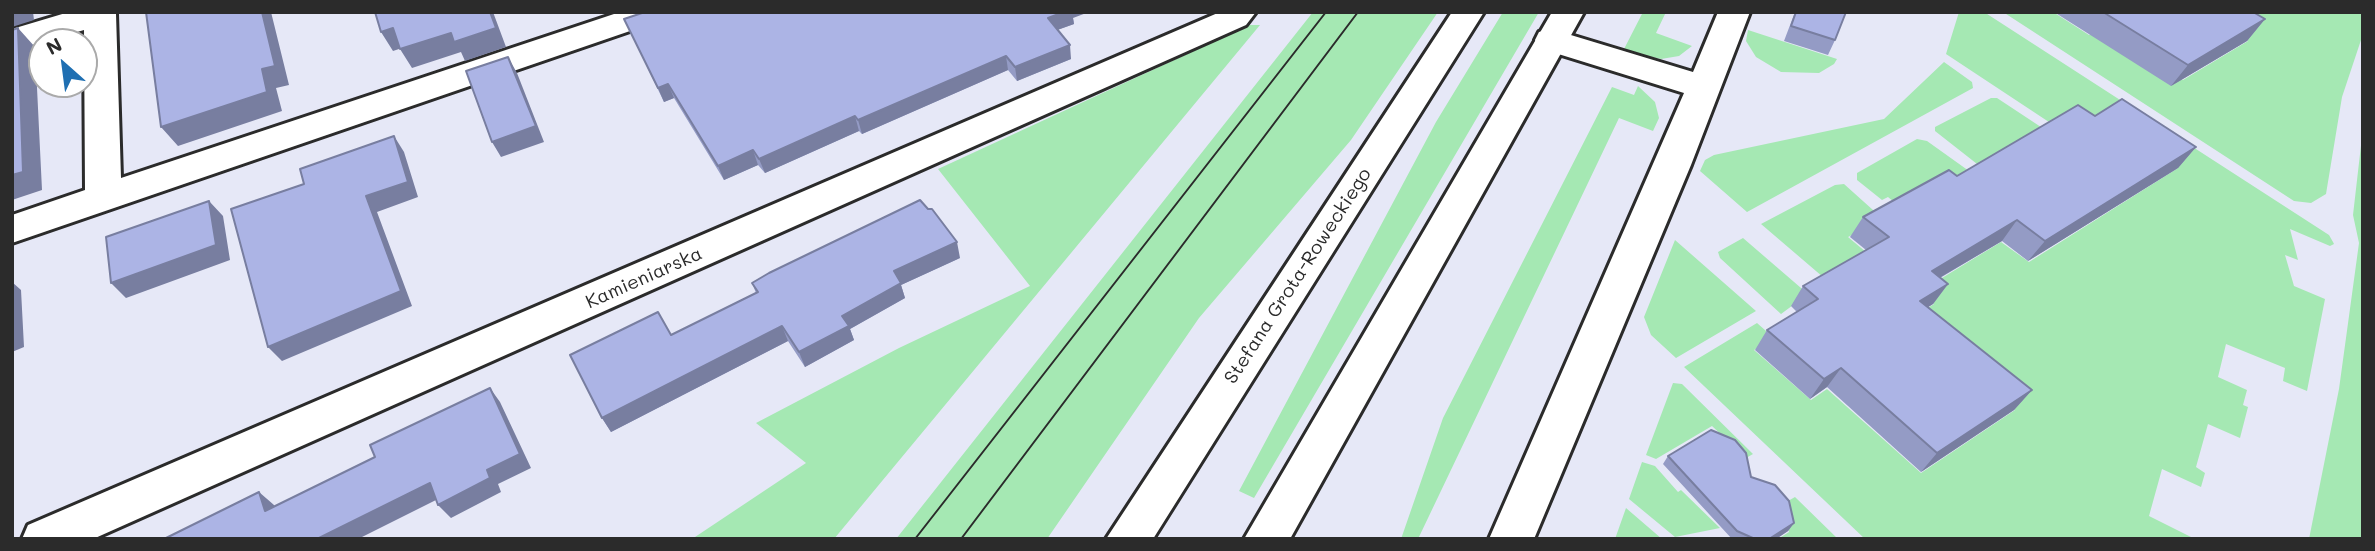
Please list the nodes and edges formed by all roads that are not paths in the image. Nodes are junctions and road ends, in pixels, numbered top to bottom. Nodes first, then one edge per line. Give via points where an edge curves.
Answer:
1 (654, 12) edge
2 (1240, 12) edge
3 (1468, 12) edge
4 (1734, 12) edge
5 (1559, 26) edge
6 (12, 40) edge
7 (1702, 87) junction
8 (103, 199) junction
9 (12, 229) edge
10 (44, 539) edge
11 (1128, 539) edge
12 (1266, 539) edge
13 (1511, 539) edge

1 - 8 street
2 - 10 street, Kamieniarska via 1222,24
3 - 11 street, Stefana Grota-Roweckiego
4 - 7 street
5 - 7 street
5 - 12 street
6 - 8 street via 100,14
7 - 13 street via 1673,165
8 - 9 street

